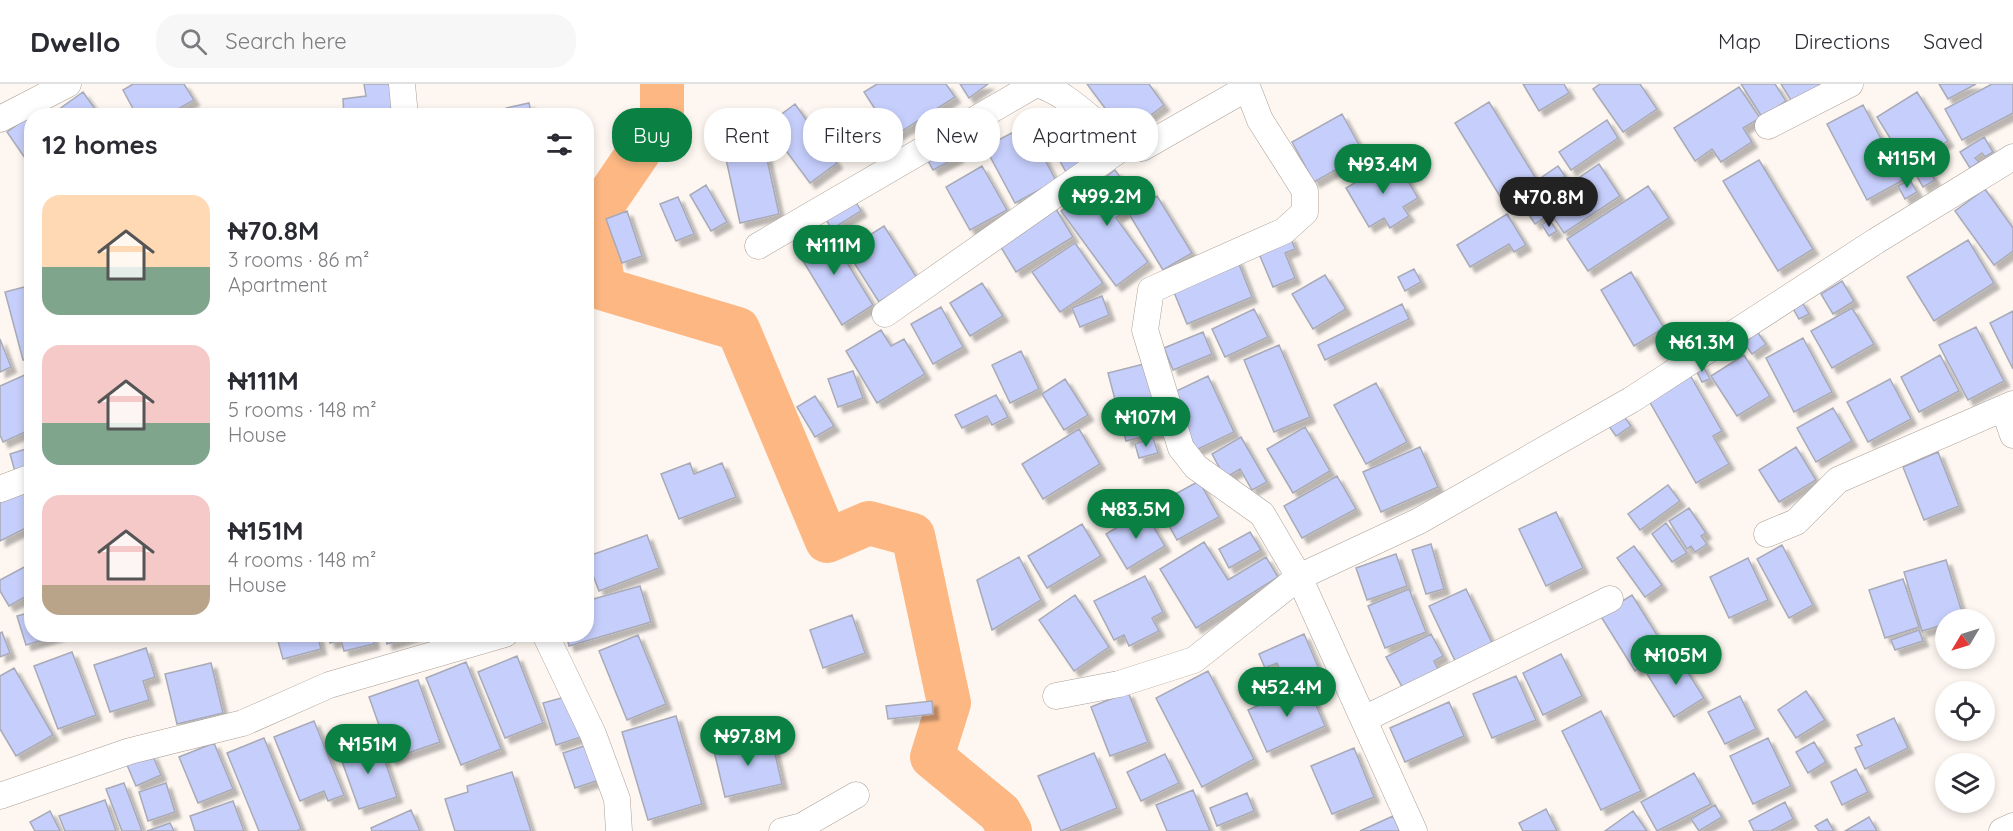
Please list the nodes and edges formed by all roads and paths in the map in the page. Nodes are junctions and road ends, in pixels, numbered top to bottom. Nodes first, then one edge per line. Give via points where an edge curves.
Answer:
1 (68, 84) edge
2 (402, 84) edge
3 (1036, 84) edge
4 (1850, 84) edge
5 (1247, 86) edge
6 (404, 108) edge
7 (1080, 108) edge
8 (0, 119) edge
9 (1768, 126) dead end
10 (1158, 139) edge
11 (2013, 157) edge
12 (1102, 162) edge
13 (758, 246) dead end
14 (885, 314) dead end
15 (2008, 407) edge
16 (2013, 435) edge
17 (24, 480) edge
18 (0, 489) edge
19 (1767, 534) dead end
20 (1299, 578) junction
21 (1610, 599) dead end
22 (477, 642) edge
23 (549, 642) edge
24 (1056, 696) dead end
25 (1364, 719) junction
26 (856, 795) dead end
27 (0, 796) edge
28 (2013, 826) edge
29 (619, 831) edge
30 (782, 831) edge
31 (1414, 831) edge
32 (2002, 831) edge

1 - 8 street
2 - 6 street
3 - 7 street via 1057,90
3 - 13 street
4 - 9 street
5 - 10 street
5 - 20 street via 1260,120 1305,191 1305,212 1284,231 1151,290 1145,330 1181,447 1196,467 1262,514
11 - 20 street via 1631,400 1419,520
12 - 14 street
15 - 16 street
15 - 19 street via 1838,480 1796,522
17 - 18 street
20 - 24 street via 1194,660 1119,684
20 - 25 street
21 - 25 street
22 - 27 street via 329,685 243,723 130,751
23 - 29 street via 593,734 617,800
25 - 31 street
26 - 30 street via 802,826
28 - 32 street

